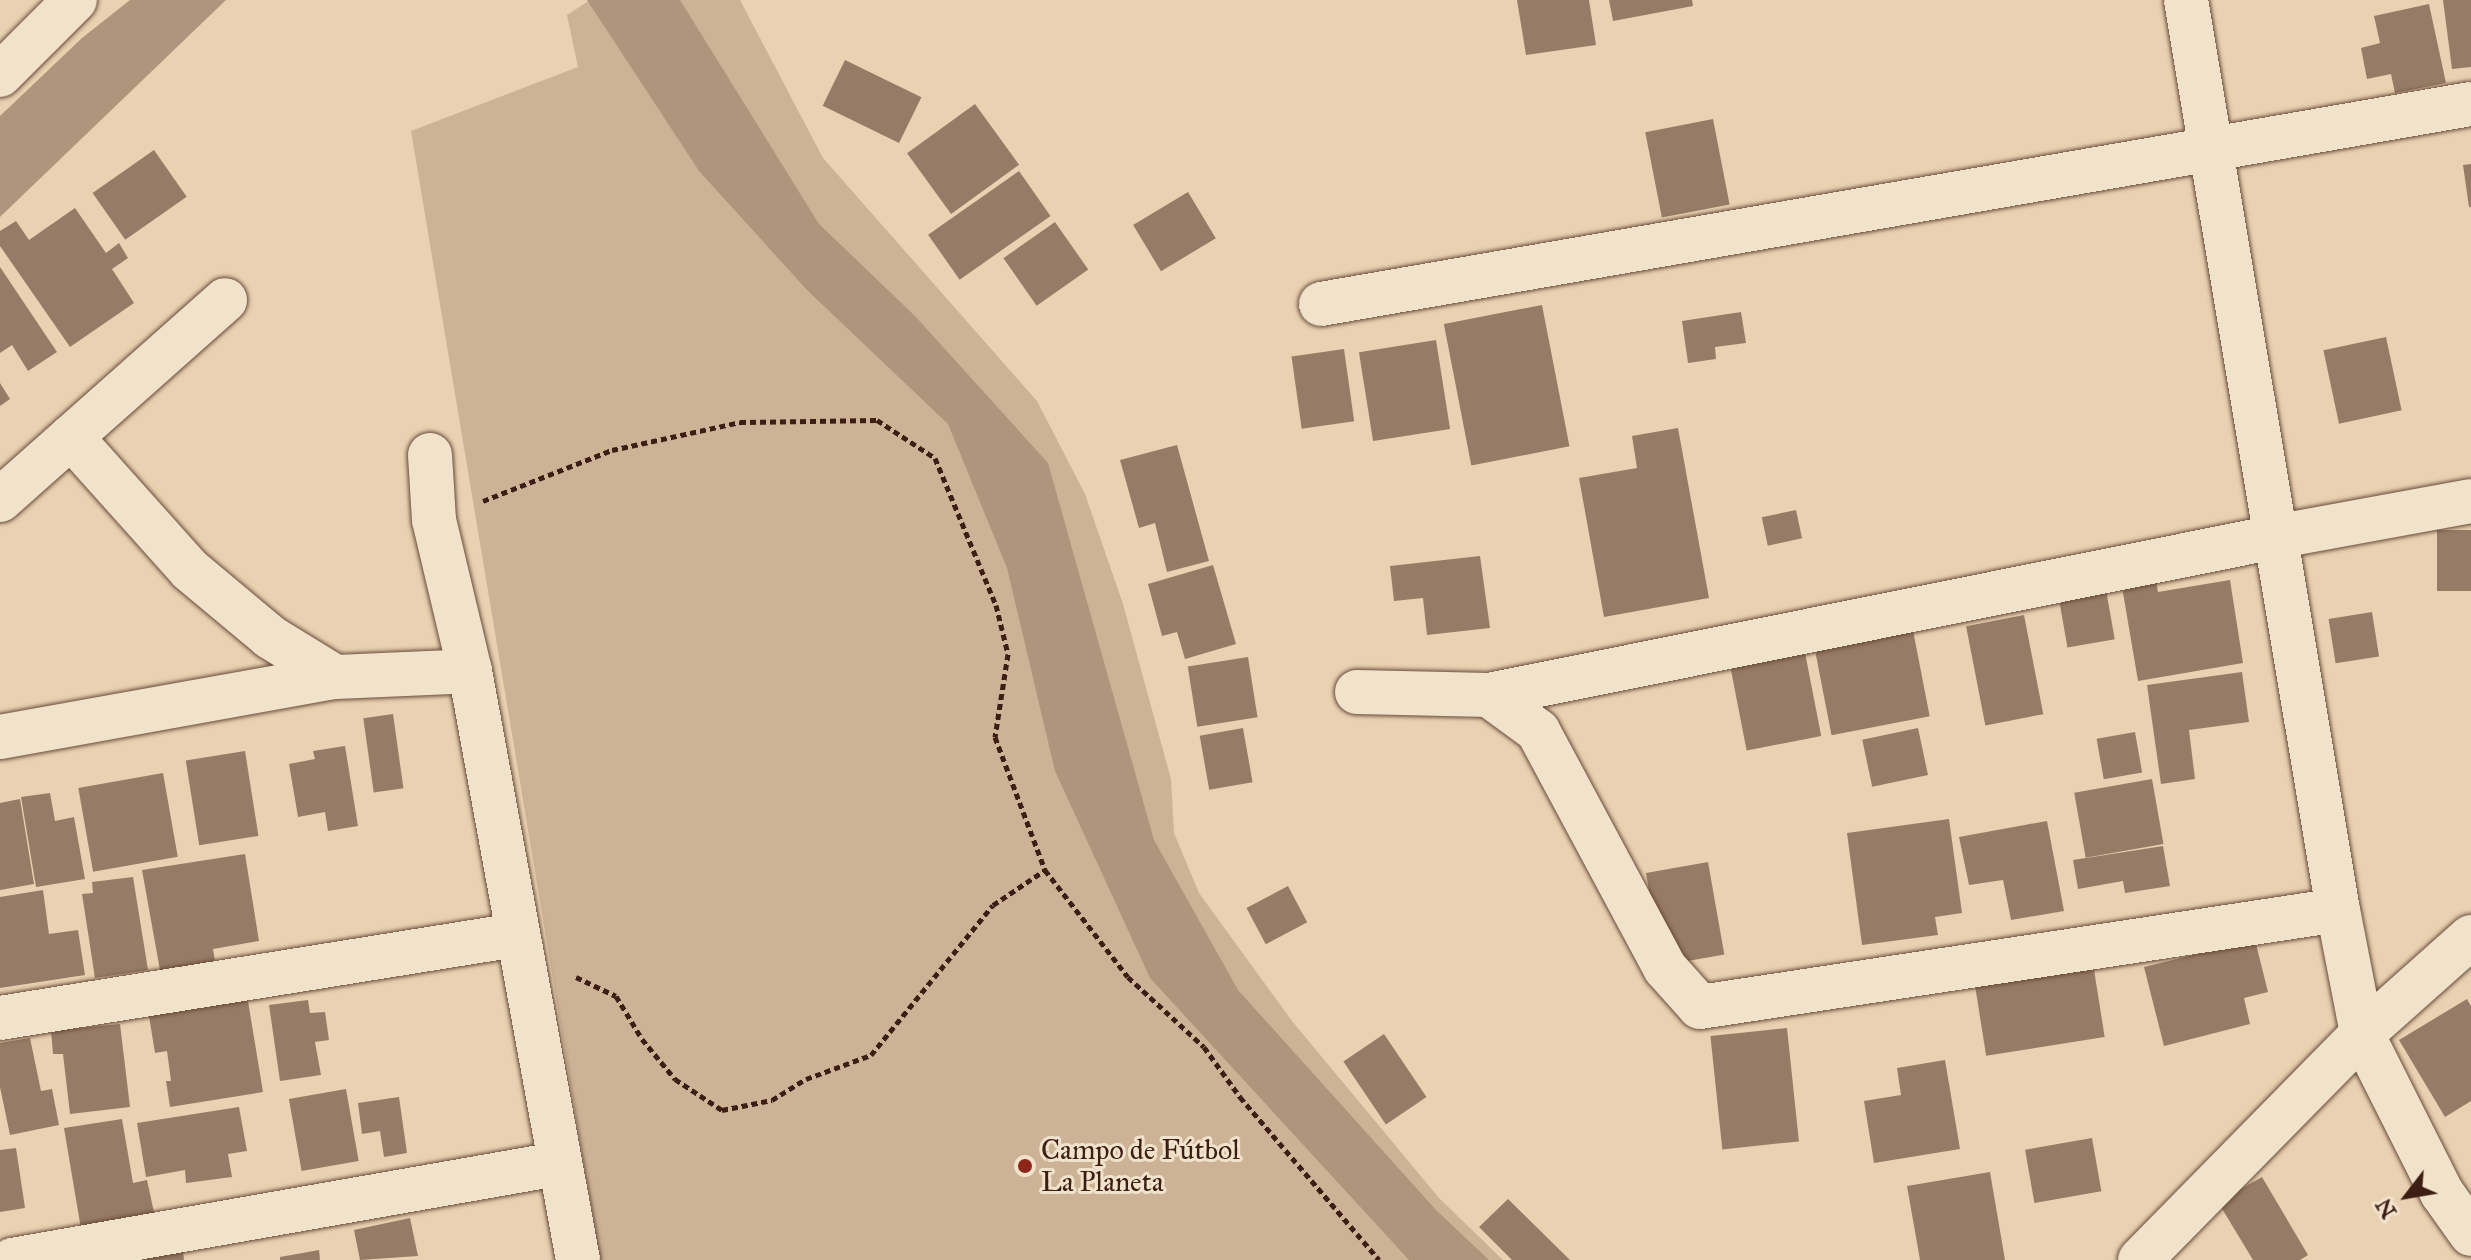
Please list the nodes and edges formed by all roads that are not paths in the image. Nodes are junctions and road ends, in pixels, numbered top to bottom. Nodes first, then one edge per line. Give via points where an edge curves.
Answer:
1 (75, 0) edge
2 (2186, 0) edge
3 (0, 75) edge
4 (2471, 104) edge
5 (2211, 149) junction
6 (225, 300) dead end
7 (1321, 304) dead end
8 (71, 437) junction
9 (430, 455) dead end
10 (0, 500) edge
11 (2471, 501) edge
12 (2275, 537) junction
13 (470, 671) junction
14 (335, 677) junction
15 (1357, 692) dead end
16 (1489, 695) junction
17 (0, 737) edge
18 (2338, 910) junction
19 (516, 935) junction
20 (2471, 937) edge
21 (0, 1018) edge
22 (2362, 1034) junction
23 (557, 1164) junction
24 (2442, 1193) junction
25 (2471, 1234) edge
26 (12, 1260) edge
27 (578, 1260) edge
28 (2140, 1260) edge
29 (2451, 1260) edge

1 - 3 street
2 - 5 street
4 - 5 street
5 - 7 street
5 - 12 street
6 - 8 street
8 - 10 street
8 - 14 street via 190,570 270,637
9 - 13 street via 434,520
11 - 12 street
12 - 16 street
12 - 18 street
13 - 14 street
13 - 19 street
14 - 17 street
15 - 16 street
16 - 18 street via 1538,731 1665,968 1700,1007
18 - 22 street
19 - 21 street
19 - 23 street
20 - 22 street
22 - 24 street
22 - 28 street
23 - 26 street
23 - 27 street
24 - 25 street
24 - 29 street

